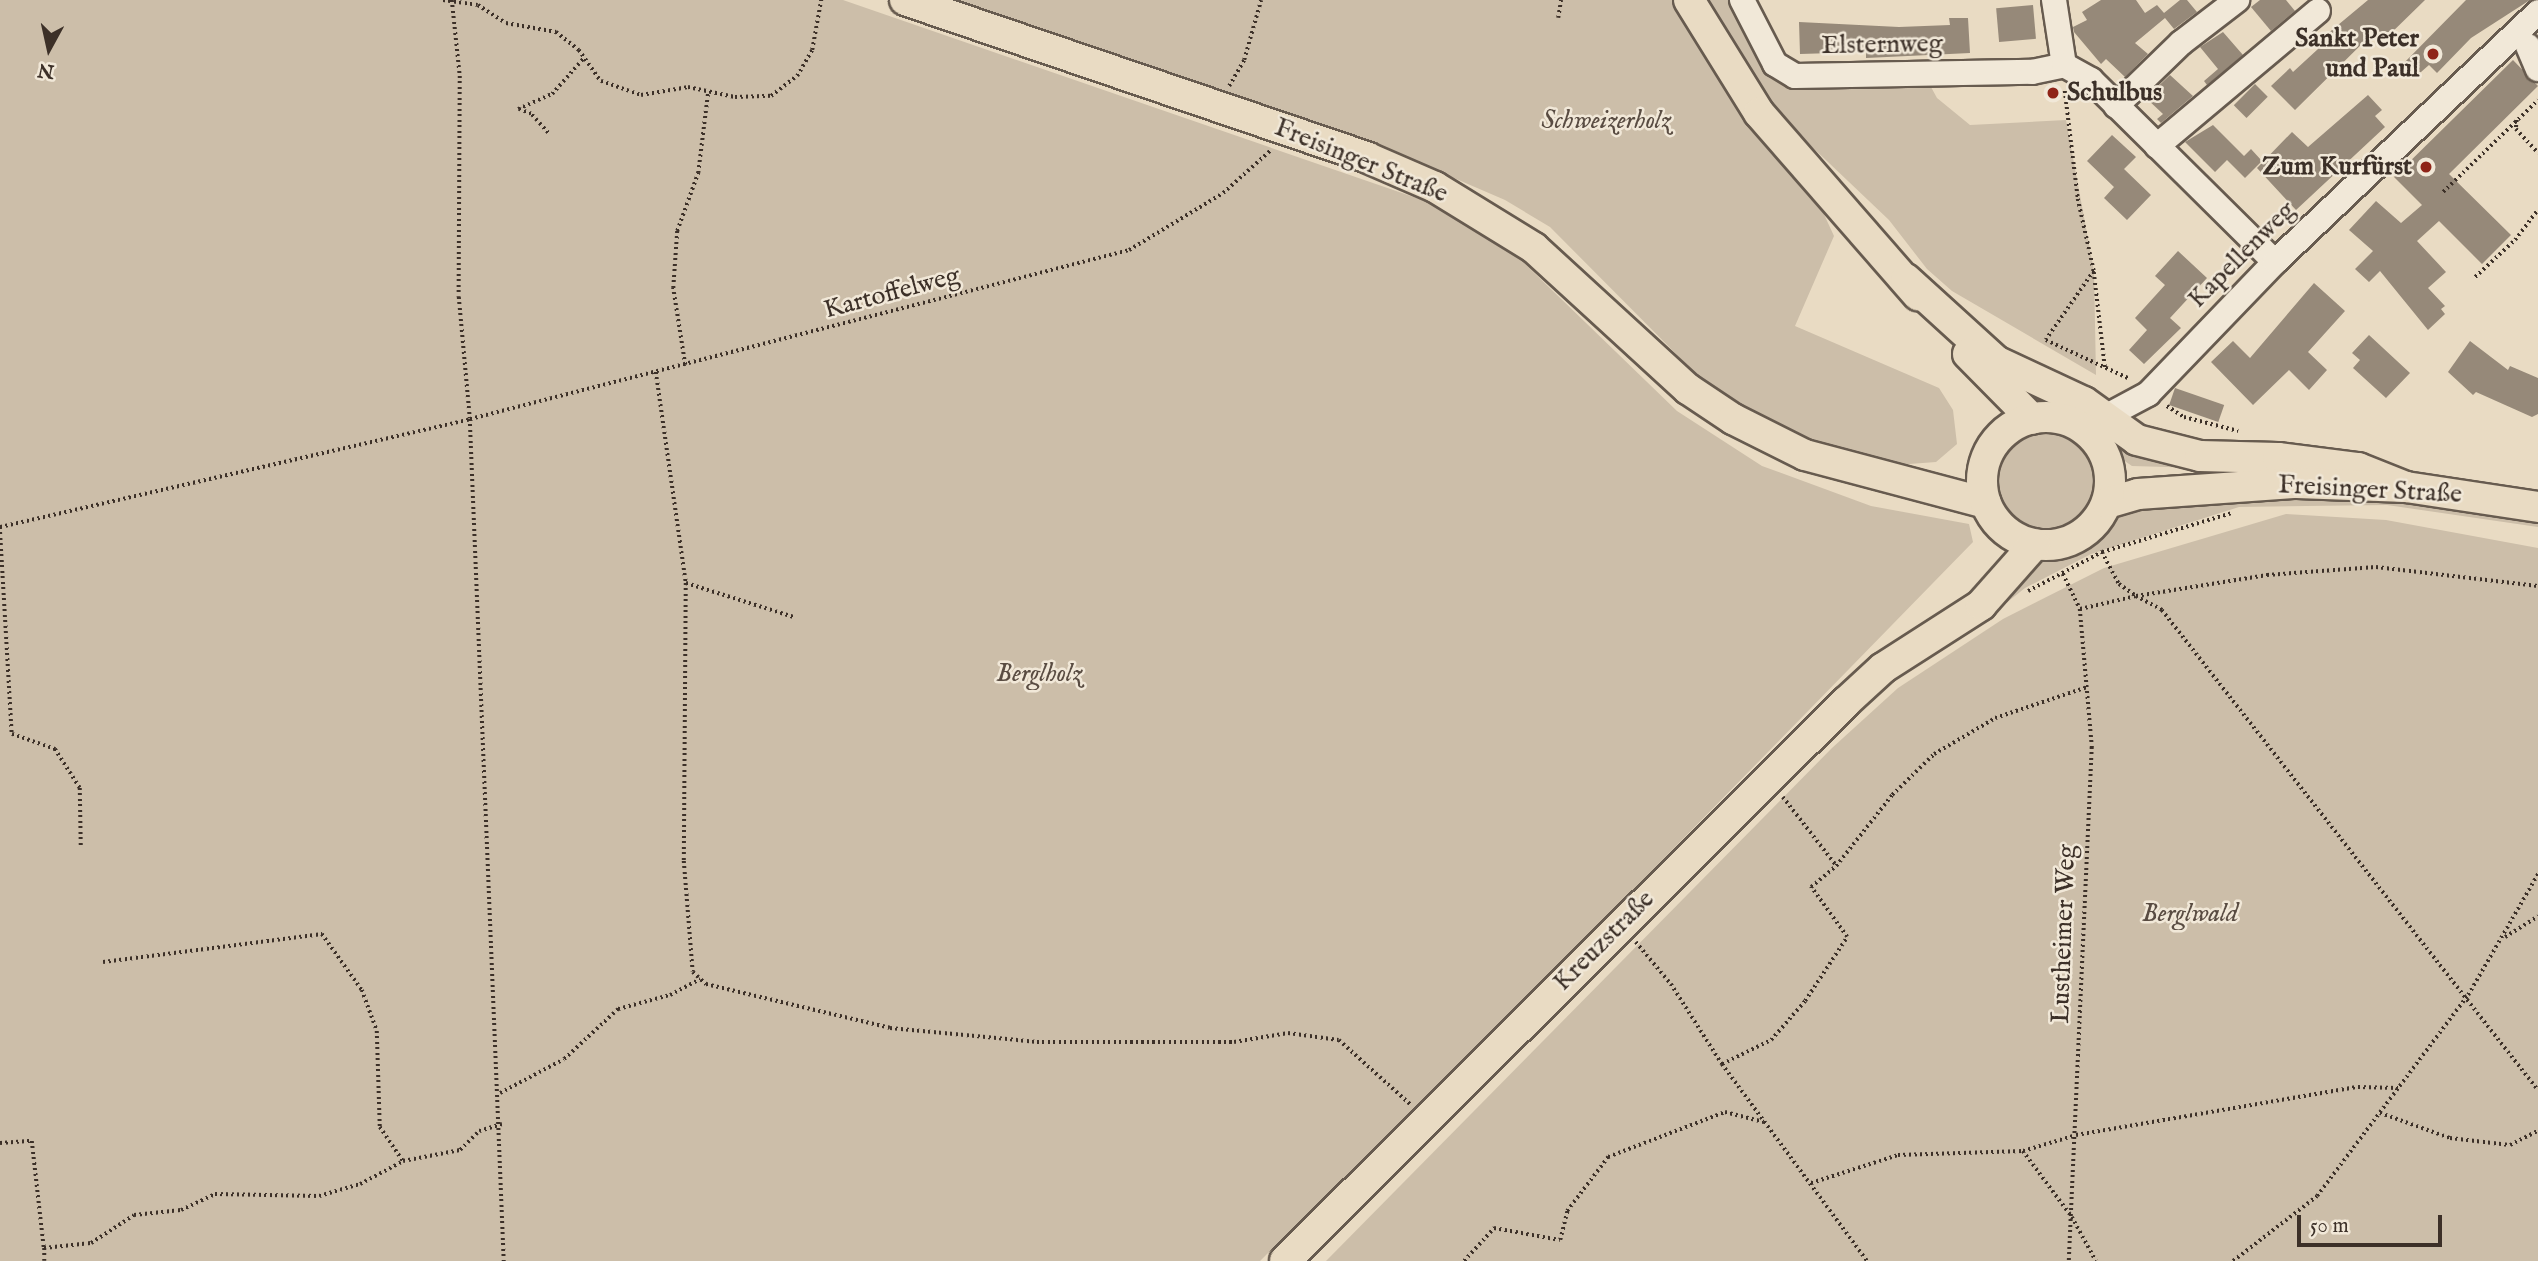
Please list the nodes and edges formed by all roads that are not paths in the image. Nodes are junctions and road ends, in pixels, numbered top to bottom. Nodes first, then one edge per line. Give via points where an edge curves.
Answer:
1 (905, 0) edge
2 (1689, 0) edge
3 (1742, 0) edge
4 (2237, 0) edge
5 (2057, 2) edge
6 (2318, 11) dead end
7 (2538, 12) edge
8 (2064, 65) junction
9 (2116, 106) junction
10 (2157, 146) junction
11 (2275, 262) junction
12 (1906, 279) junction
13 (1967, 353) junction
14 (2127, 406) junction
15 (2032, 419) junction
16 (1988, 458) junction
17 (2109, 465) junction
18 (1914, 484) junction
19 (2406, 487) junction
20 (2238, 497) junction
21 (2508, 500) junction
22 (2538, 501) edge
23 (1986, 503) junction
24 (2107, 503) junction
25 (2538, 507) edge
26 (2003, 528) junction
27 (2035, 544) junction
28 (1933, 633) junction
29 (1285, 1261) edge

1 - 18 main road, Freisinger Straße via 1285,130 1435,187 1504,227 1576,283 1688,389 1733,419 1805,455
2 - 12 main road via 1759,113
3 - 8 street, Elsternweg via 1775,64 1794,76 2032,72
4 - 9 street via 2181,43
5 - 8 street
6 - 10 street
7 - 11 street, Kapellenweg via 2516,27
8 - 9 street via 2091,80
9 - 10 street
10 - 11 street
11 - 14 street, Kapellenweg
12 - 13 main road
12 - 14 main road via 1996,361 2064,391
13 - 15 main road
13 - 16 main road via 1992,412
14 - 19 main road via 2137,440 2165,451 2358,468
15 - 16 main road via 2009,429
15 - 17 main road via 2071,422 2088,432
16 - 18 main road
16 - 23 main road
17 - 20 main road via 2130,474
17 - 24 main road
18 - 23 main road, Freisinger Straße
19 - 20 main road, Freisinger Straße
19 - 21 main road, Freisinger Straße
20 - 24 main road via 2138,494
21 - 22 main road, Freisinger Straße
21 - 25 main road, Freisinger Straße
23 - 26 main road
24 - 27 main road via 2098,519 2078,536 2053,545
26 - 27 main road
26 - 28 main road, Kreuzstraße via 2000,544 1979,583
27 - 28 main road, Kreuzstraße via 1981,605
28 - 29 main road, Kreuzstraße via 1846,702 1632,938 1427,1119

